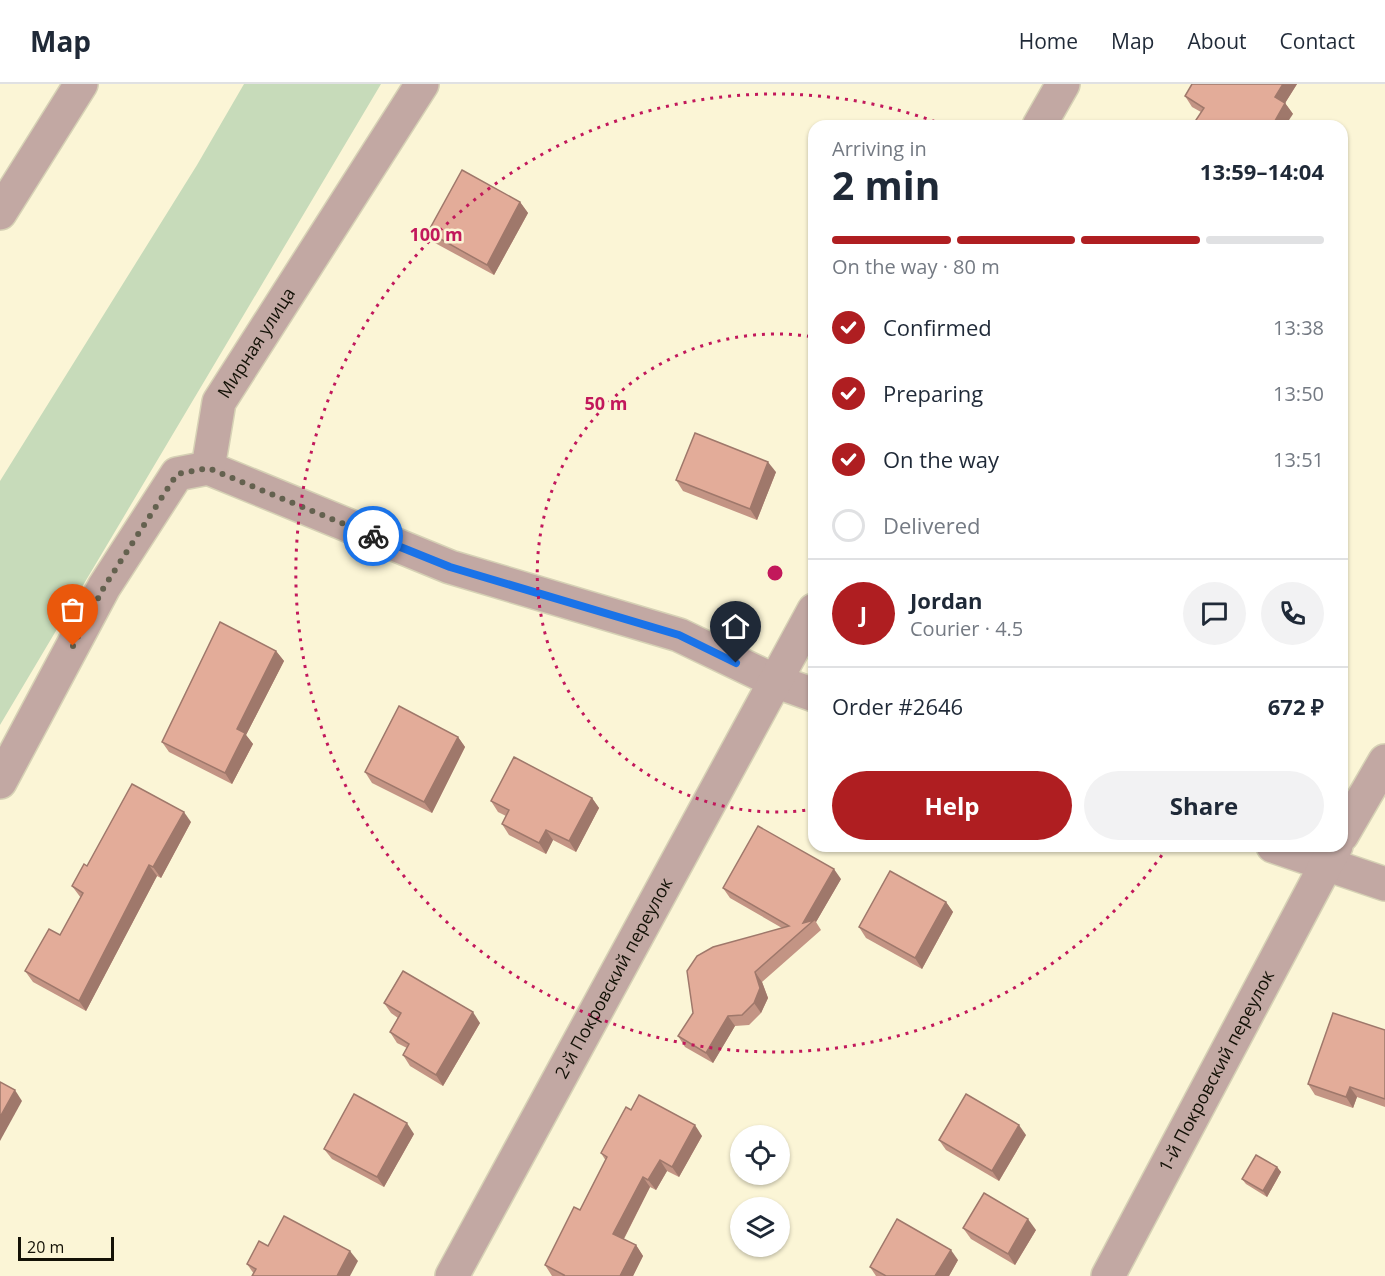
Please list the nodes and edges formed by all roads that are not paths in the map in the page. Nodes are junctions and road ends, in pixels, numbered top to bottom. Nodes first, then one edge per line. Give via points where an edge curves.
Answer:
1 (81, 84) edge
2 (422, 84) edge
3 (1064, 84) edge
4 (1043, 120) edge
5 (0, 213) edge
6 (208, 468) junction
7 (808, 621) edge
8 (775, 681) junction
9 (808, 692) edge
10 (1385, 760) edge
11 (0, 782) edge
12 (1348, 825) edge
13 (1312, 852) edge
14 (1331, 855) edge
15 (1385, 884) edge
16 (452, 1276) edge
17 (1108, 1276) edge

1 - 5 street
2 - 6 street, Мирная улица via 219,402
3 - 4 street
6 - 8 street via 450,567 679,635
6 - 11 street via 177,474 104,587
7 - 8 street, 2-й Покровский переулок
8 - 9 street
8 - 16 street, 2-й Покровский переулок
10 - 12 street
13 - 14 street
14 - 15 street
14 - 17 street, 1-й Покровский переулок

